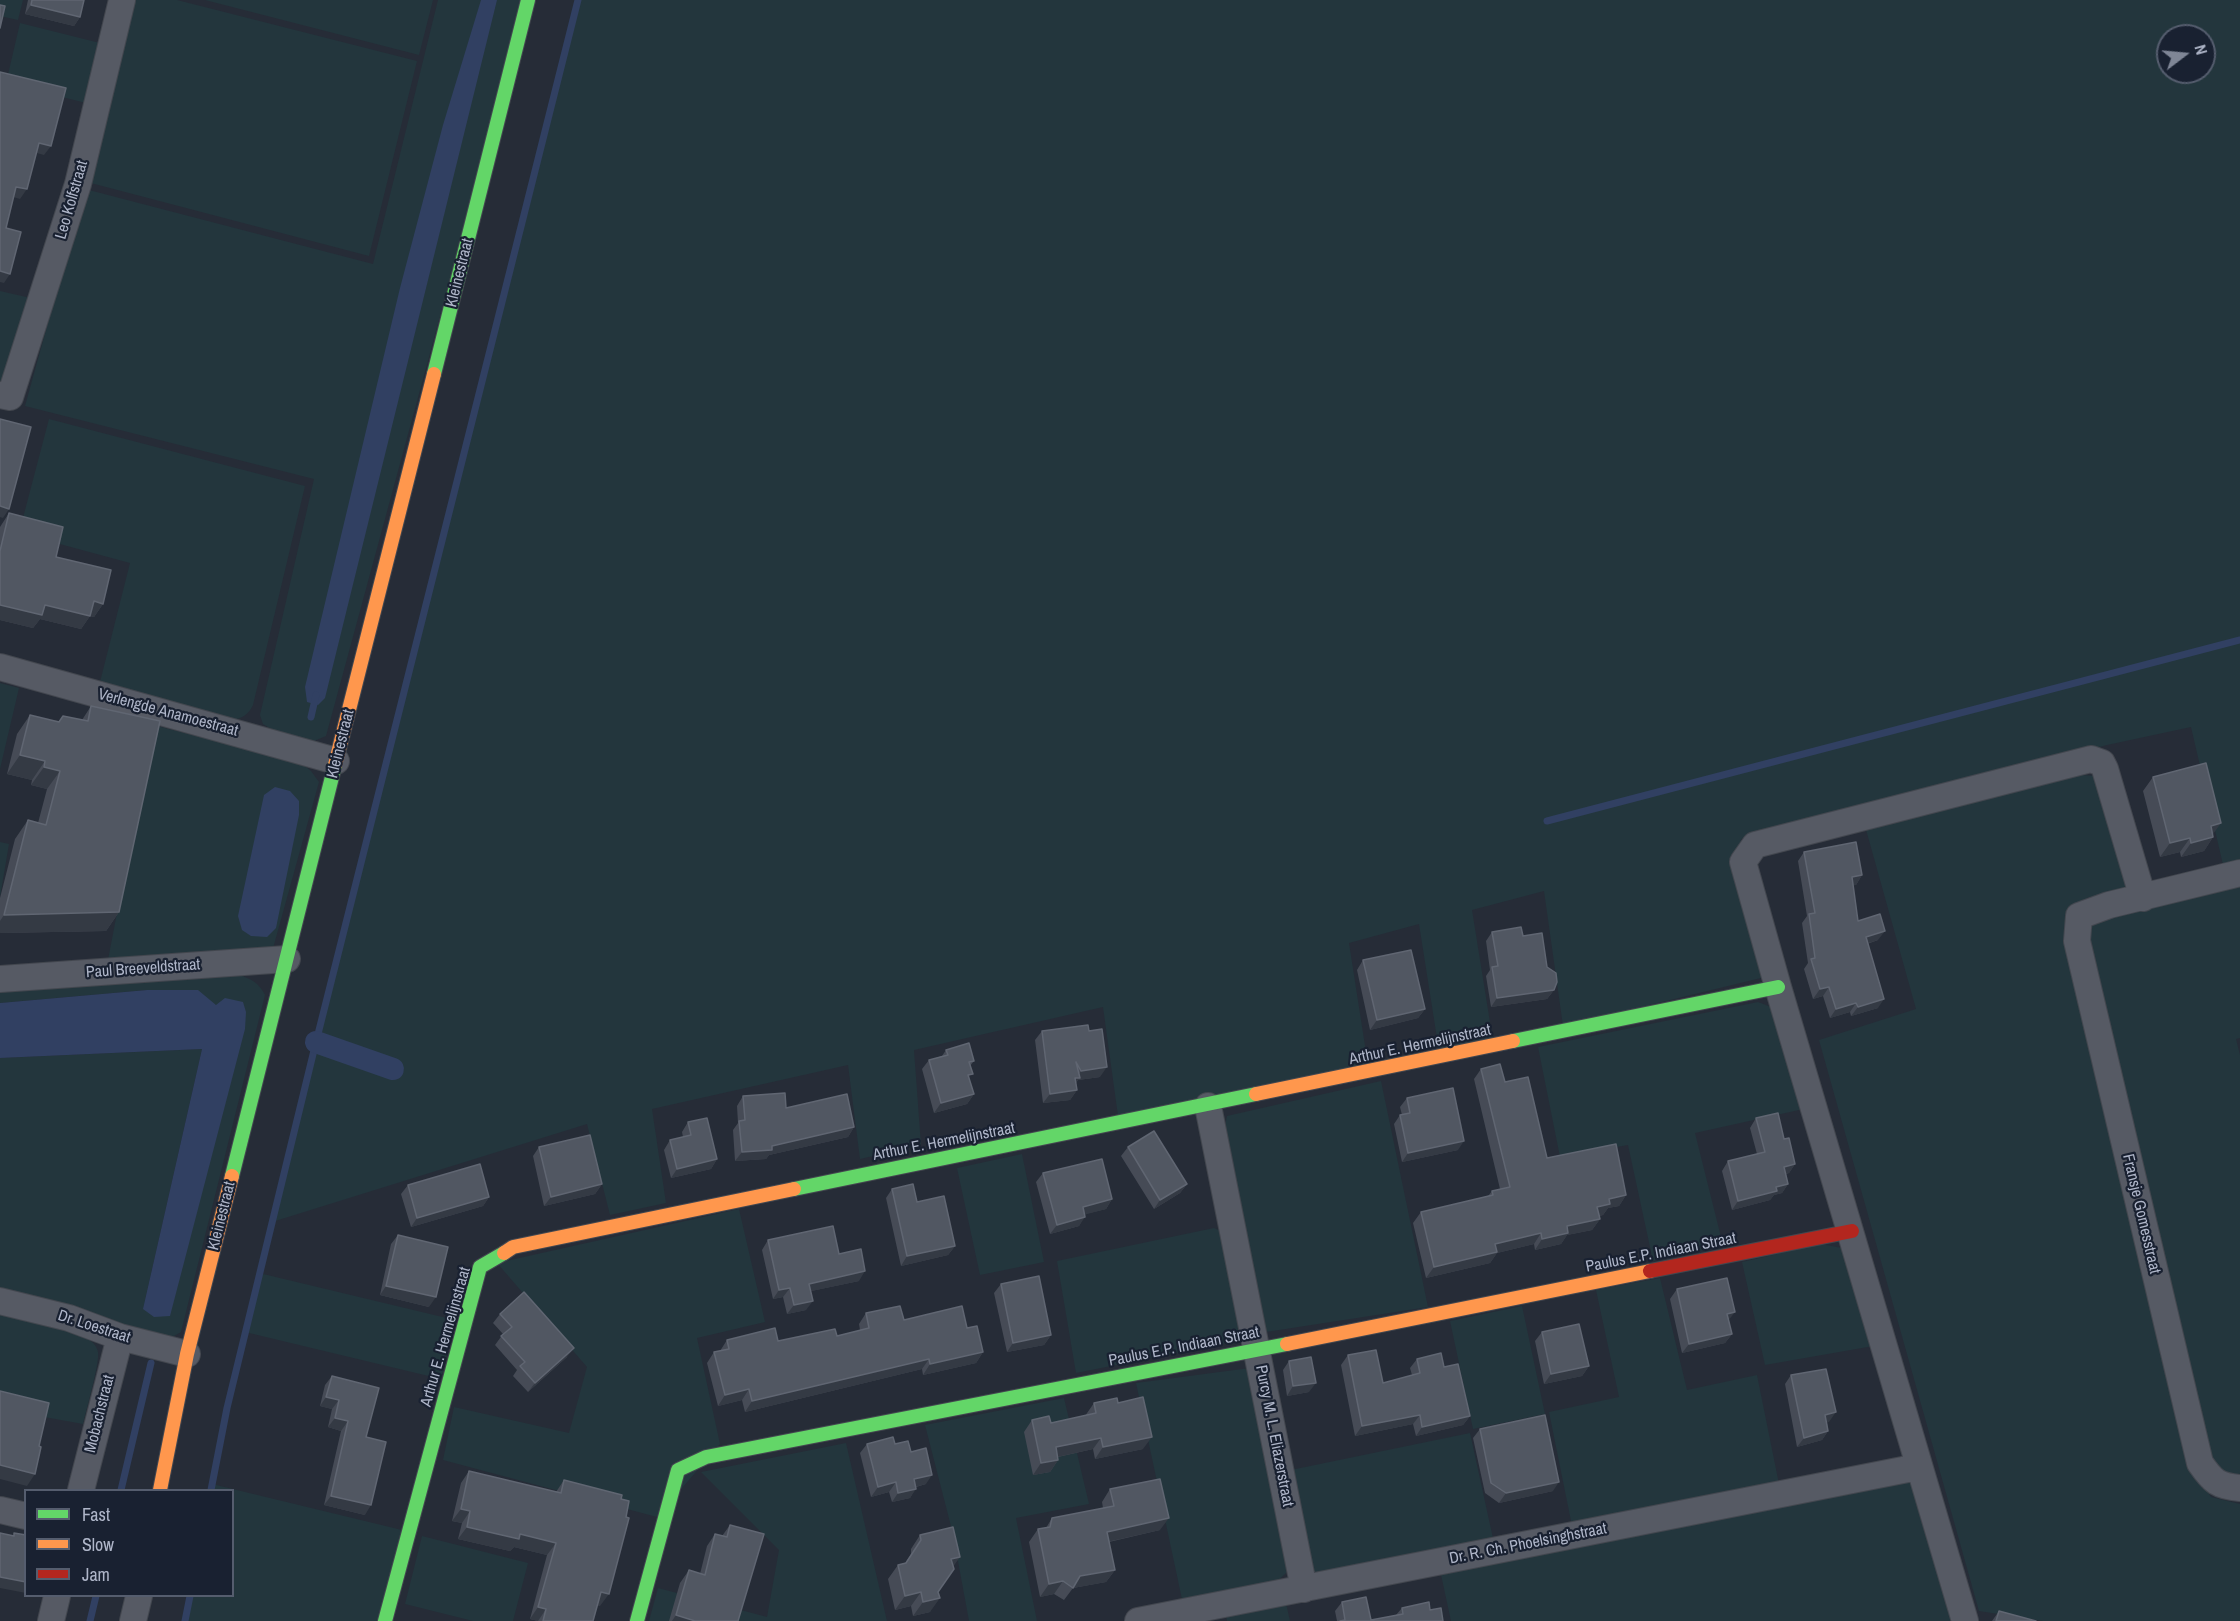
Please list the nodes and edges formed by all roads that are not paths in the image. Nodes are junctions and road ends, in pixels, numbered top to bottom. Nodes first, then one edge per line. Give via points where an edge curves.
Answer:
1 (122, 0) edge
2 (528, 0) edge
3 (5, 396) edge
4 (0, 667) edge
5 (336, 761) junction
6 (2240, 873) edge
7 (2144, 898) junction
8 (286, 959) junction
9 (0, 979) edge
10 (1778, 987) junction
11 (1208, 1106) junction
12 (1852, 1231) junction
13 (0, 1301) edge
14 (120, 1337) junction
15 (1257, 1350) junction
16 (187, 1354) junction
17 (1918, 1467) junction
18 (2240, 1488) edge
19 (82, 1489) edge
20 (160, 1489) edge
21 (0, 1510) edge
22 (24, 1516) edge
23 (1304, 1589) junction
24 (57, 1597) edge
25 (139, 1597) edge
26 (51, 1621) edge
27 (133, 1621) edge
28 (385, 1621) edge
29 (637, 1621) edge
30 (1138, 1621) edge
31 (1965, 1621) edge

1 - 3 street, Leo Kolfstraat via 78,184
2 - 5 street, Kleinestraat
4 - 5 street, Verlengde Anamoestraat
5 - 8 street, Kleinestraat
6 - 7 street
7 - 10 street via 2105,769 2102,763 2091,759 1755,844 1743,862
7 - 18 street, Fransje Gomesstraat via 2079,916 2077,941 2200,1463 2209,1477 2222,1486
8 - 9 street, Paul Breeveldstraat
8 - 16 street, Kleinestraat
10 - 11 street, Arthur E. Hermelijnstraat
10 - 12 street
11 - 15 street, Purcy M. L. Eliazerstraat
11 - 28 street, Arthur E. Hermelijnstraat via 513,1247 480,1267
12 - 15 street, Paulus E.P. Indiaan Straat
12 - 17 street
13 - 14 street, Dr. Loestraat via 69,1318
14 - 16 street, Dr. Loestraat
14 - 19 street, Mobachstraat
15 - 23 street, Purcy M. L. Eliazerstraat
15 - 29 street, Paulus E.P. Indiaan Straat via 706,1457 678,1470
16 - 20 street, Kleinestraat
17 - 23 street, Dr. R. Ch. Phoelsinghstraat
17 - 31 street
21 - 22 street
23 - 30 street, Dr. R. Ch. Phoelsinghstraat
24 - 26 street
25 - 27 street

